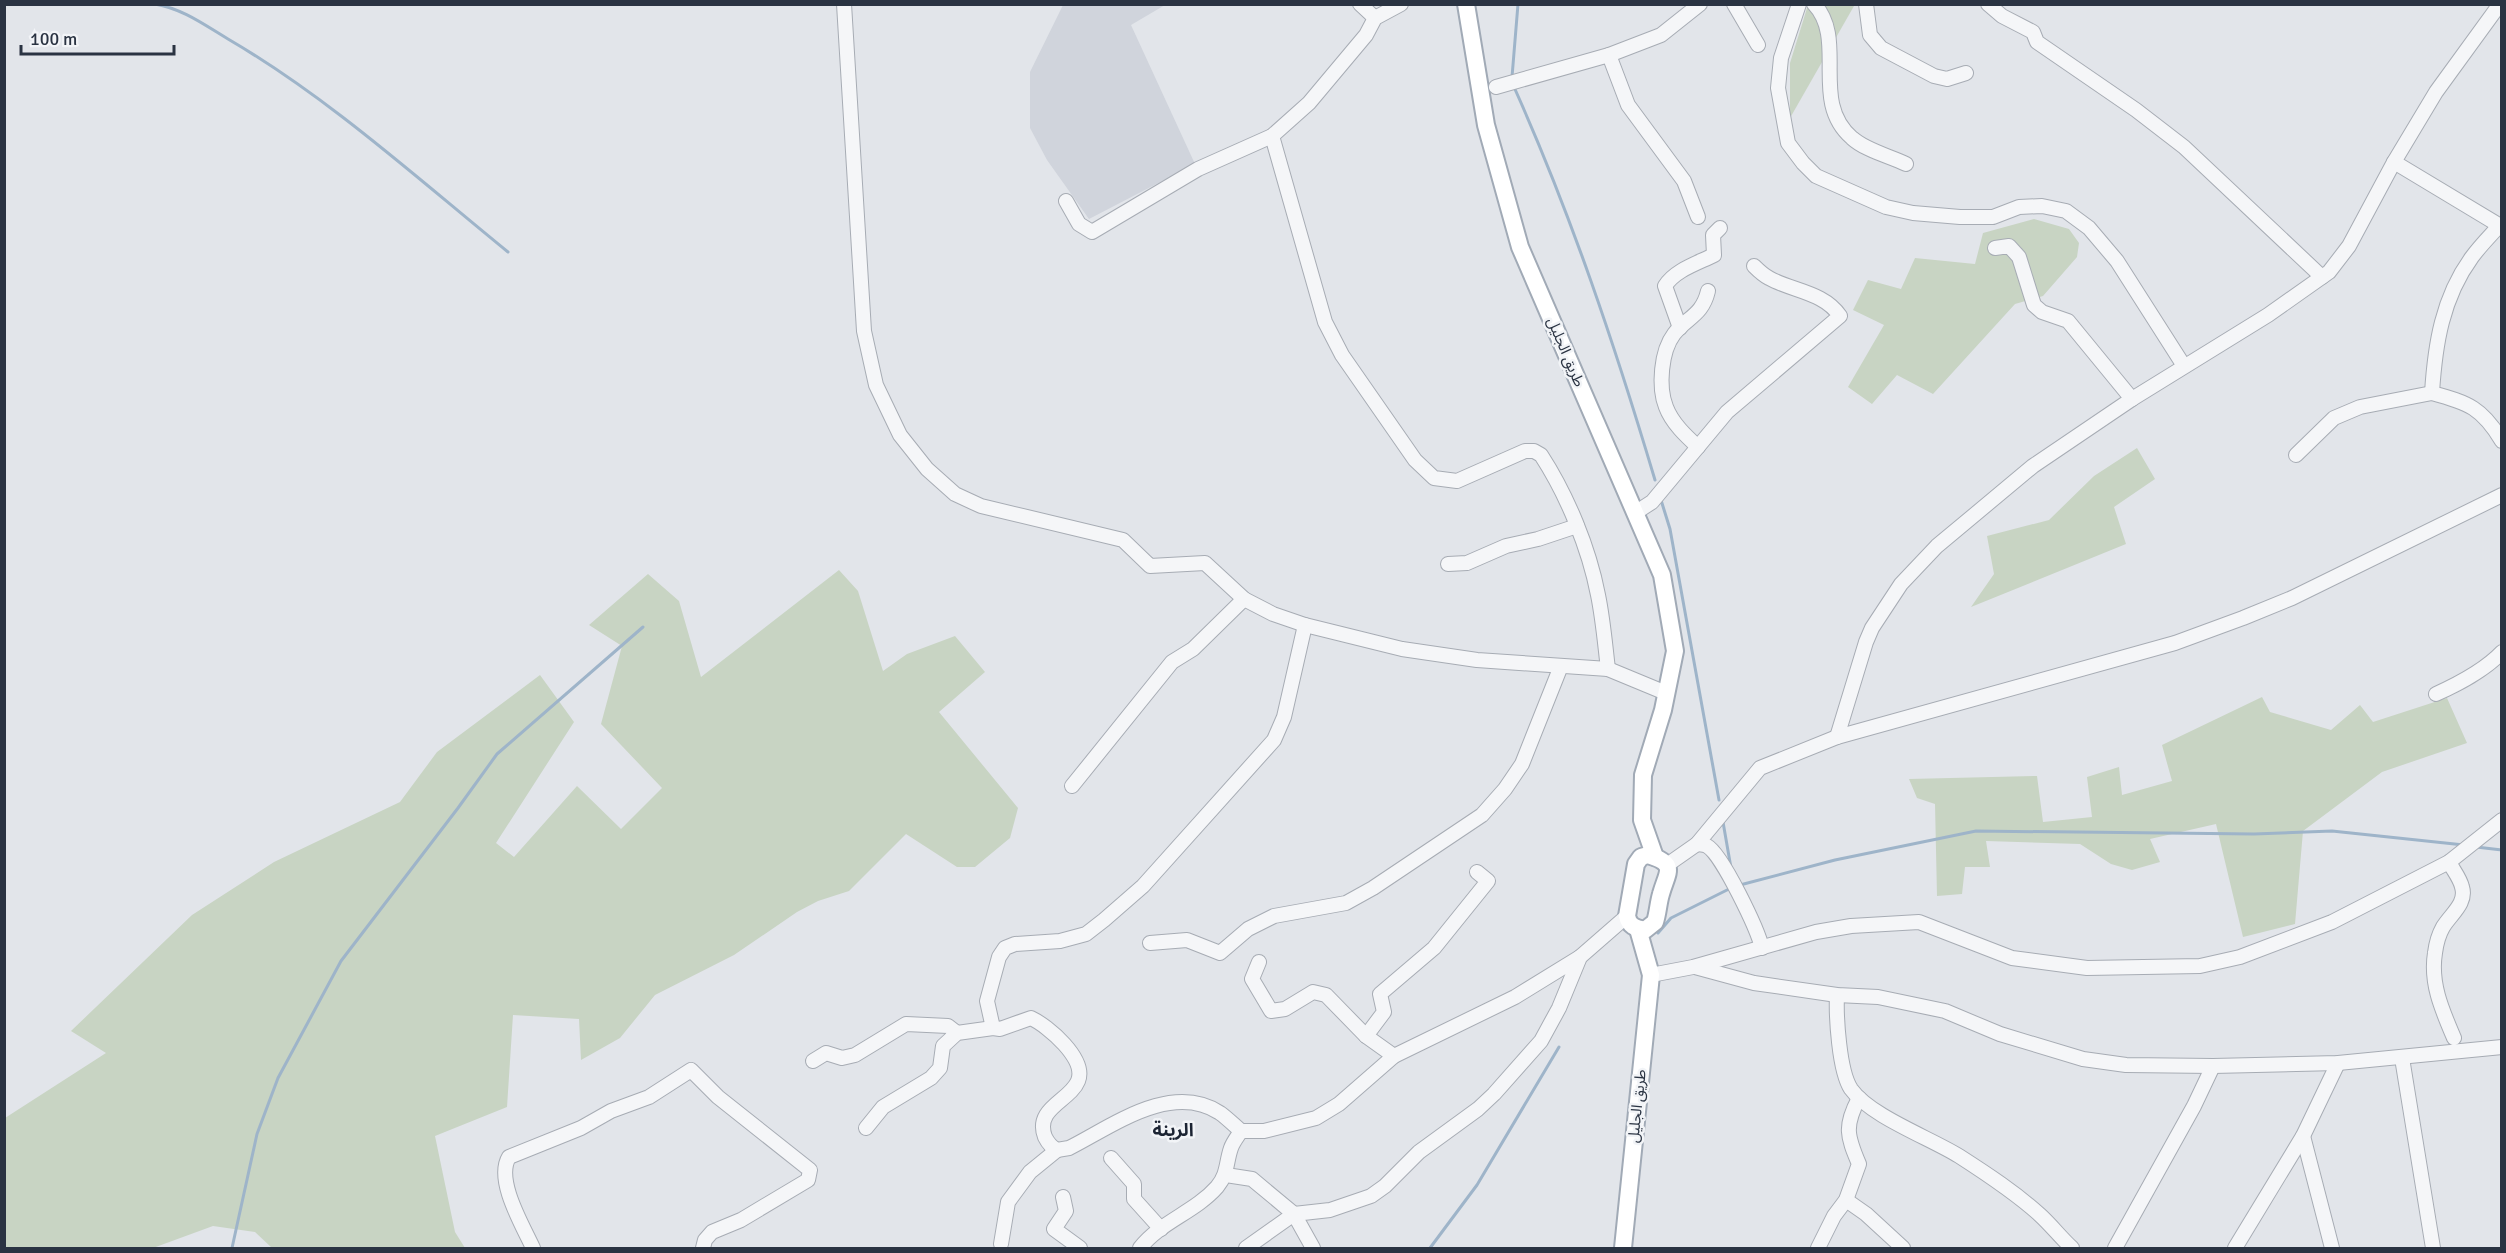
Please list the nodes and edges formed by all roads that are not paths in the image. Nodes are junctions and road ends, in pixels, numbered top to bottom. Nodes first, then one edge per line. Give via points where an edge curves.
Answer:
1 (844, 4) edge
2 (1360, 4) edge
3 (1401, 4) edge
4 (1466, 4) edge
5 (1700, 4) edge
6 (1734, 4) edge
7 (1798, 4) edge
8 (1814, 4) edge
9 (1866, 4) edge
10 (1988, 4) edge
11 (2500, 4) edge
12 (1376, 18) junction
13 (1758, 45) dead end
14 (1609, 55) junction
15 (1966, 74) dead end
16 (1496, 87) dead end
17 (1272, 136) junction
18 (2394, 162) junction
19 (1906, 164) dead end
20 (1066, 201) dead end
21 (1698, 217) dead end
22 (2500, 226) edge
23 (1720, 228) dead end
24 (1995, 248) dead end
25 (1754, 266) dead end
26 (2322, 277) junction
27 (1708, 291) dead end
28 (1680, 328) junction
29 (2184, 366) junction
30 (2432, 393) junction
31 (2132, 399) junction
32 (2502, 441) edge
33 (1698, 447) junction
34 (2296, 455) dead end
35 (2502, 495) edge
36 (1635, 513) junction
37 (1577, 526) junction
38 (1448, 564) dead end
39 (1244, 599) junction
40 (1305, 624) junction
41 (2502, 652) edge
42 (1561, 666) junction
43 (1608, 669) junction
44 (1666, 693) junction
45 (2436, 694) dead end
46 (1838, 737) junction
47 (1072, 786) dead end
48 (2502, 820) edge
49 (1697, 844) junction
50 (1654, 860) junction
51 (2449, 862) junction
52 (1477, 872) dead end
53 (1639, 923) junction
54 (1150, 943) dead end
55 (1762, 948) junction
56 (1580, 957) junction
57 (1259, 962) dead end
58 (1693, 967) junction
59 (1650, 969) junction
60 (1838, 994) junction
61 (993, 1028) junction
62 (957, 1032) junction
63 (1366, 1036) junction
64 (2454, 1038) dead end
65 (2502, 1047) edge
66 (1394, 1056) junction
67 (2402, 1058) junction
68 (813, 1061) dead end
69 (2338, 1063) junction
70 (2213, 1066) junction
71 (1859, 1098) junction
72 (866, 1128) dead end
73 (1241, 1131) junction
74 (2303, 1136) junction
75 (1057, 1150) junction
76 (1111, 1158) dead end
77 (1226, 1175) junction
78 (1063, 1197) dead end
79 (1846, 1200) junction
80 (1294, 1214) junction
81 (1161, 1229) junction
82 (1001, 1244) dead end
83 (533, 1248) edge
84 (703, 1248) edge
85 (1080, 1248) edge
86 (1140, 1248) edge
87 (1246, 1248) edge
88 (1313, 1248) edge
89 (1623, 1248) edge
90 (1818, 1248) edge
91 (1903, 1248) edge
92 (2072, 1248) edge
93 (2115, 1248) edge
94 (2235, 1248) edge
95 (2332, 1248) edge
96 (2433, 1248) edge

1 - 39 street via 864,331 876,385 900,435 927,469 956,494 981,506 1123,540 1150,566 1205,563
2 - 12 street
3 - 12 street
4 - 36 main road, طريق الجليل via 1486,124 1520,247
5 - 14 street via 1660,35
6 - 13 street
7 - 29 street via 1781,58 1778,88 1788,143 1816,176 1886,207 1913,213 1993,217 2019,207 2042,206 2066,211 2089,228 2117,261
8 - 19 street via 1827,29 1834,114 1853,139
9 - 15 street via 1870,35 1881,48 1934,76 1947,79
10 - 26 street via 2033,32 2037,42 2184,147
11 - 18 street via 2436,92
12 - 17 street via 1309,103
14 - 16 street
14 - 21 street via 1628,105 1684,181
17 - 20 street via 1198,169 1092,232 1079,224
17 - 37 street via 1325,322 1342,355 1415,460 1434,478 1449,482 1525,451 1534,451 1545,463
18 - 22 street
18 - 26 street via 2349,246
22 - 30 street via 2456,282 2434,353
23 - 28 street via 1713,235 1714,255 1682,271 1665,286
24 - 31 street via 2009,246 2019,256 2034,305 2068,321
25 - 33 street via 1768,278 1821,299 1840,316 1726,412
26 - 29 street
27 - 28 street via 1705,304
28 - 33 street via 1666,348 1663,394 1673,421
29 - 31 street
30 - 32 street via 2476,408
30 - 34 street via 2360,407 2334,418
31 - 46 street via 2033,466 1937,546 1901,584 1866,642
33 - 36 street via 1652,502
35 - 46 street via 2292,598 2234,622 2153,649
36 - 44 main road, طريق الجليل via 1662,575 1670,610 1675,651
37 - 38 street via 1506,546 1467,563
37 - 43 street via 1599,597
39 - 40 street
39 - 47 street via 1193,649 1172,662
40 - 42 street via 1402,649
40 - 61 street via 1284,717 1274,740 1143,886 1086,934 1005,948 987,1002
41 - 45 street
42 - 43 street
42 - 54 street via 1522,764 1482,815 1346,903 1274,916 1248,929 1220,953 1187,940
43 - 44 street
44 - 50 main road, طريق الجليل via 1636,778 1634,824
46 - 49 street via 1760,768
48 - 51 street
49 - 50 street
49 - 55 street via 1706,846 1724,868 1759,934
50 - 53 main road via 1633,873
50 - 53 main road via 1669,872
51 - 55 street via 2332,922 2240,957 2200,966 2087,968 2012,958 1919,922 1839,928
51 - 64 street via 2462,885 2463,896 2442,929 2433,976
52 - 63 street via 1488,881 1434,948 1380,994 1384,1012
53 - 56 street
53 - 59 main road, طريق الجليل
55 - 58 street
56 - 66 street via 1515,997
56 - 80 street via 1540,1041 1486,1102 1419,1152 1371,1196 1330,1210
57 - 63 street via 1252,979 1271,1011 1285,1009 1313,992 1326,995
58 - 59 street
58 - 60 street via 1754,983
59 - 89 main road, طريق الجليل
60 - 70 street via 1878,997 1945,1011 2000,1034 2083,1059 2126,1065
60 - 71 street via 1836,1020 1846,1076
61 - 62 street
61 - 75 street via 1031,1018 1053,1031 1075,1060 1079,1080 1049,1111 1042,1128 1048,1143
62 - 68 street via 948,1026 906,1024 855,1055 842,1058 826,1053
62 - 72 street via 943,1046 940,1068 931,1078 883,1107
63 - 66 street
65 - 67 street
66 - 73 street via 1339,1104 1316,1118 1264,1131
67 - 69 street
67 - 96 street
69 - 70 street
69 - 74 street
70 - 93 street
71 - 79 street via 1847,1133 1859,1164
71 - 92 street via 2010,1190
73 - 75 street via 1220,1113 1202,1105 1168,1104 1139,1111 1069,1148
73 - 77 street via 1231,1147
74 - 94 street
74 - 95 street
75 - 82 street via 1029,1172 1008,1202
76 - 81 street via 1134,1184 1134,1199
77 - 80 street via 1252,1179
77 - 81 street via 1210,1195
78 - 85 street via 1066,1211 1054,1229
79 - 90 street
79 - 91 street
80 - 87 street
80 - 88 street
81 - 86 street
83 - 84 street via 505,1185 508,1157 649,1097 692,1070 718,1098 810,1170 808,1180 741,1220 712,1232

